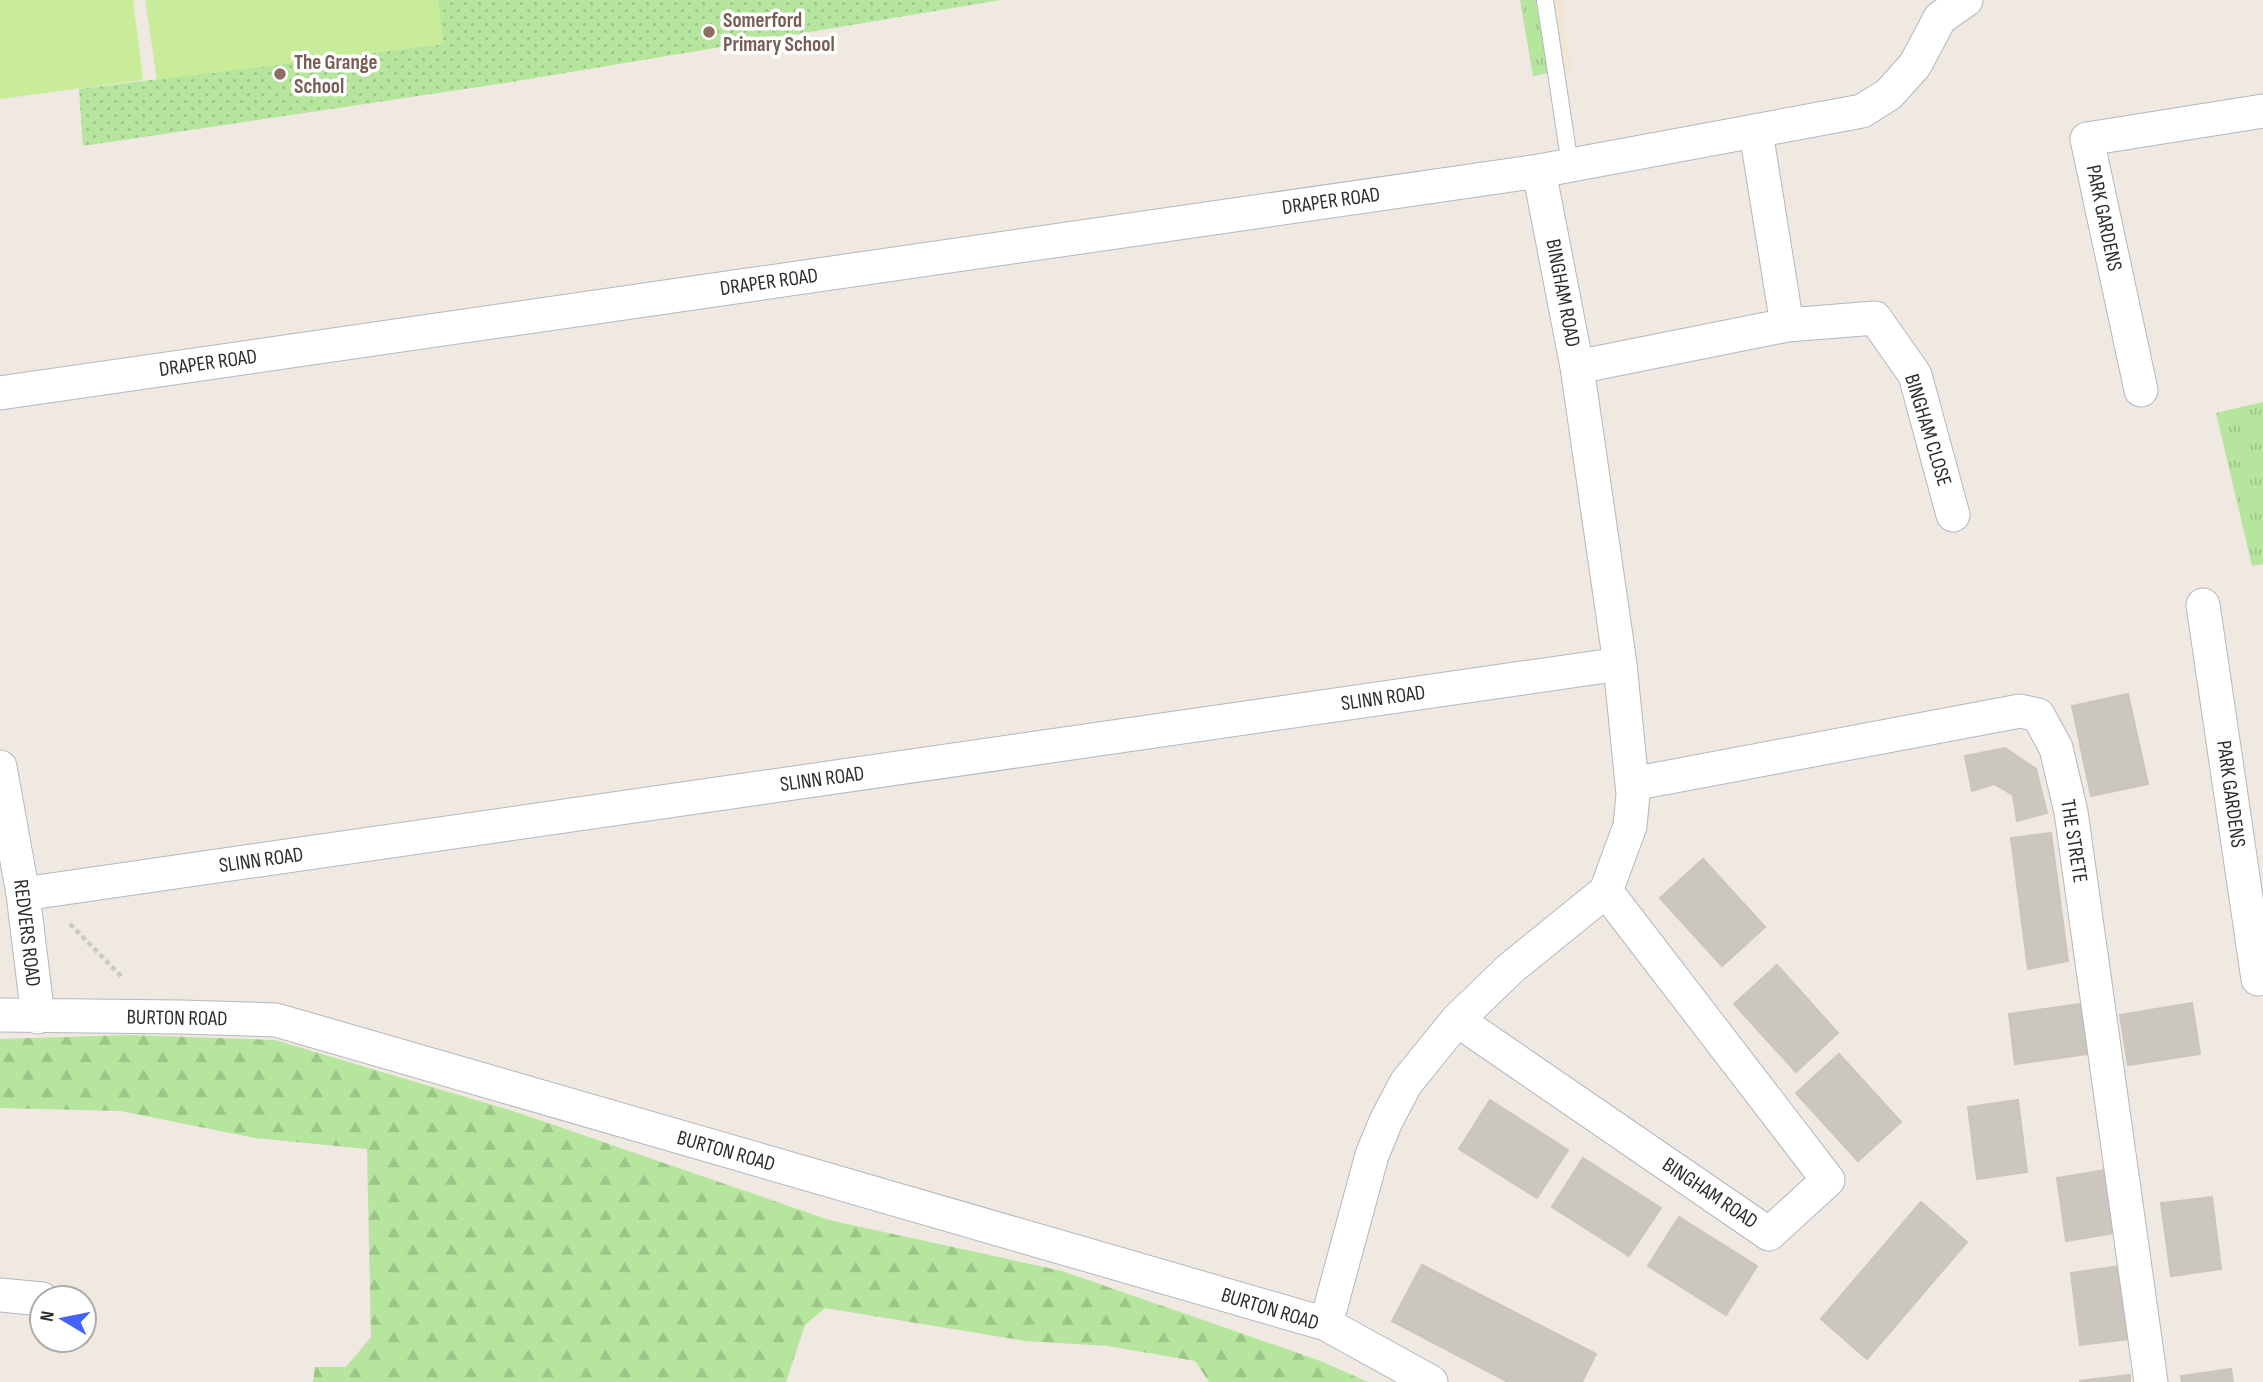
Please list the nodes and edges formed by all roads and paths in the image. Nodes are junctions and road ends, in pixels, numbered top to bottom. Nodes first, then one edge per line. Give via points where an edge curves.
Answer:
1 (1545, 0) edge
2 (1966, 0) edge
3 (2263, 111) edge
4 (1756, 132) junction
5 (1555, 168) junction
6 (1787, 325) junction
7 (1577, 367) junction
8 (2141, 390) dead end
9 (0, 393) edge
10 (1953, 515) dead end
11 (2203, 605) dead end
12 (1620, 664) junction
13 (0, 767) edge
14 (1632, 785) junction
15 (65, 888) junction
16 (1606, 891) junction
17 (23, 894) junction
18 (2263, 978) edge
19 (129, 983) dead end
20 (0, 1015) edge
21 (38, 1017) junction
22 (1458, 1020) junction
23 (0, 1295) edge
24 (28, 1298) edge
25 (1326, 1324) junction
26 (1431, 1382) edge
27 (2151, 1382) edge

1 - 5 lane
2 - 4 street via 1940,18 1914,65 1880,100 1861,111
3 - 8 street, PARK GARDENS via 2087,139
4 - 5 street
4 - 6 street
5 - 7 street, BINGHAM ROAD
5 - 9 street, DRAPER ROAD
6 - 7 street
6 - 10 street, BINGHAM CLOSE via 1875,318 1915,375
7 - 12 street, BINGHAM ROAD
11 - 18 street, PARK GARDENS via 2258,979
12 - 14 street, BINGHAM ROAD
12 - 15 street, SLINN ROAD
13 - 17 street, REDVERS ROAD
14 - 16 street, BINGHAM ROAD via 1630,826
14 - 27 street, THE STRETE via 2020,711 2038,715 2056,748 2071,811
15 - 17 street, SLINN ROAD
15 - 19 path via 70,925
16 - 22 street via 1511,968
16 - 22 street, BINGHAM ROAD via 1828,1180 1769,1234
17 - 21 street, REDVERS ROAD
20 - 21 street, BURTON ROAD
21 - 25 street, BURTON ROAD via 276,1020
22 - 25 street via 1406,1083 1386,1121 1372,1155
23 - 24 street
25 - 26 street, BURTON ROAD

